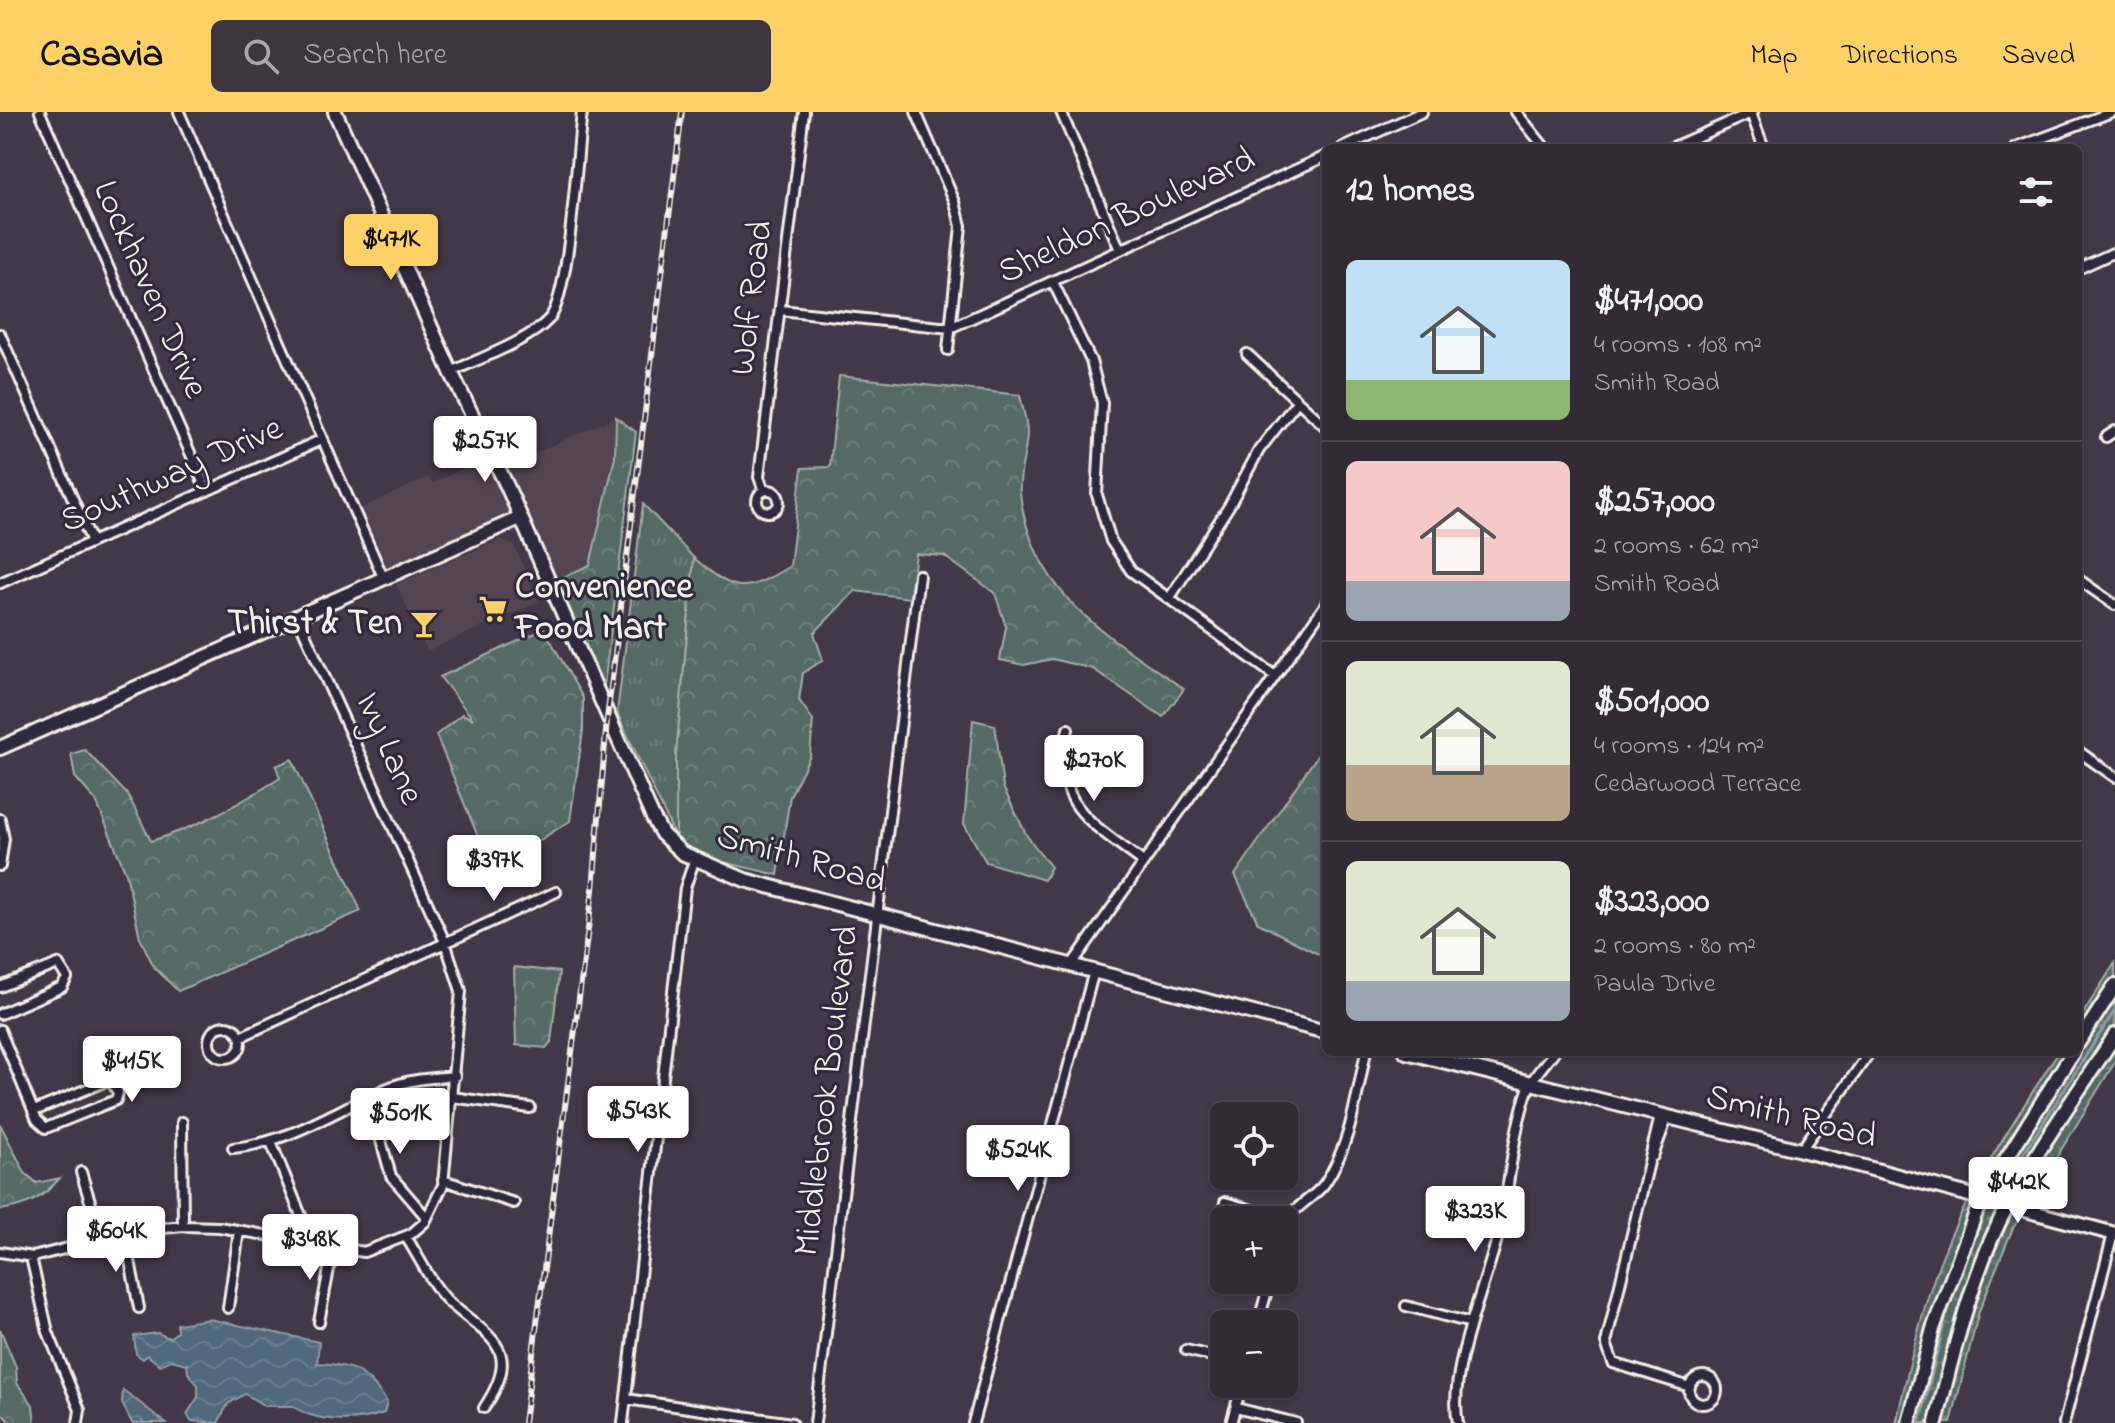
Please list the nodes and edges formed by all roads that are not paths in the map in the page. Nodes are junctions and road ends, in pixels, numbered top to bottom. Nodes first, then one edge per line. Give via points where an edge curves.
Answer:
1 (40, 112) edge
2 (179, 112) edge
3 (335, 112) edge
4 (582, 112) edge
5 (804, 112) edge
6 (916, 112) edge
7 (1061, 112) edge
8 (1422, 112) edge
9 (1516, 112) edge
10 (1752, 112) edge
11 (2112, 112) edge
12 (1352, 144) edge
13 (1542, 144) edge
14 (1680, 144) edge
15 (1763, 144) edge
16 (2027, 144) edge
17 (1322, 158) edge
18 (1120, 250) junction
19 (2115, 252) edge
20 (2082, 267) edge
21 (1053, 282) junction
22 (780, 310) junction
23 (950, 328) junction
24 (0, 334) edge
25 (948, 350) dead end
26 (1247, 354) dead end
27 (451, 372) junction
28 (1296, 403) junction
29 (1322, 424) edge
30 (2115, 431) edge
31 (2106, 437) dead end
32 (323, 439) junction
33 (207, 491) junction
34 (764, 491) dead end
35 (520, 518) junction
36 (92, 542) junction
37 (919, 575) dead end
38 (383, 577) junction
39 (2082, 582) edge
40 (0, 583) edge
41 (1169, 599) junction
42 (2115, 605) edge
43 (1322, 610) edge
44 (297, 616) junction
45 (1275, 676) junction
46 (1068, 729) dead end
47 (0, 748) edge
48 (2082, 754) edge
49 (2115, 777) edge
50 (0, 819) edge
51 (694, 861) junction
52 (1143, 862) junction
53 (0, 866) edge
54 (556, 892) dead end
55 (878, 914) junction
56 (445, 942) junction
57 (1073, 963) junction
58 (1094, 971) junction
59 (2115, 986) edge
60 (0, 987) edge
61 (0, 1014) edge
62 (0, 1030) edge
63 (1322, 1031) edge
64 (2115, 1035) edge
65 (240, 1037) junction
66 (2082, 1037) edge
67 (1365, 1056) edge
68 (1421, 1056) edge
69 (1551, 1056) edge
70 (1867, 1056) edge
71 (2070, 1056) edge
72 (455, 1076) junction
73 (1530, 1085) junction
74 (452, 1097) junction
75 (369, 1098) junction
76 (530, 1108) dead end
77 (34, 1111) junction
78 (1664, 1117) junction
79 (182, 1122) dead end
80 (271, 1142) junction
81 (233, 1148) dead end
82 (1801, 1150) junction
83 (81, 1172) dead end
84 (443, 1180) junction
85 (1981, 1199) junction
86 (1225, 1202) dead end
87 (514, 1203) dead end
88 (1236, 1206) edge
89 (2008, 1206) junction
90 (1298, 1211) edge
91 (427, 1218) junction
92 (183, 1226) junction
93 (239, 1231) junction
94 (125, 1234) junction
95 (2114, 1234) edge
96 (406, 1237) junction
97 (102, 1240) junction
98 (300, 1242) junction
99 (333, 1248) junction
100 (0, 1252) edge
101 (31, 1257) junction
102 (1406, 1306) dead end
103 (139, 1308) dead end
104 (228, 1308) dead end
105 (319, 1322) dead end
106 (1471, 1323) junction
107 (1186, 1350) dead end
108 (1210, 1356) edge
109 (1690, 1387) dead end
110 (1238, 1398) edge
111 (626, 1399) junction
112 (484, 1408) dead end
113 (1236, 1408) junction
114 (78, 1423) edge
115 (623, 1423) edge
116 (792, 1423) edge
117 (815, 1423) edge
118 (973, 1423) edge
119 (1231, 1423) edge
120 (1296, 1423) edge
121 (1458, 1423) edge
122 (1909, 1423) edge
123 (1936, 1423) edge
124 (2064, 1423) edge

1 - 33 street, Lockhaven Drive
2 - 32 street
3 - 27 main road, Smith Road
4 - 27 street via 561,291 550,318
5 - 22 street, Wolf Road
6 - 23 street via 960,219
7 - 18 street
8 - 12 street
9 - 13 street
10 - 14 street
10 - 15 street
11 - 16 street
17 - 18 street, Sheldon Boulevard
18 - 21 street, Sheldon Boulevard
19 - 20 street
21 - 23 street, Sheldon Boulevard
21 - 41 street via 1091,361 1102,403 1097,495 1111,541 1131,571
22 - 23 street
22 - 34 street, Wolf Road via 759,477
23 - 25 street
24 - 36 street
26 - 28 street
27 - 35 main road, Smith Road
28 - 29 street
28 - 41 street via 1259,450
30 - 31 street
32 - 33 street, Southway Drive
32 - 38 street
33 - 36 street, Southway Drive
35 - 38 main road
35 - 51 main road, Smith Road via 653,818 670,843
36 - 40 street, Southway Drive
37 - 55 street, Middlebrook Boulevard
38 - 44 main road
39 - 42 street
41 - 45 street
43 - 45 street
44 - 47 main road
44 - 56 street, Ivy Lane
45 - 52 street
46 - 52 street via 1062,757 1078,812
48 - 49 street
50 - 53 street
51 - 55 main road, Smith Road via 745,880
51 - 111 street via 685,888
52 - 57 street
54 - 56 street
55 - 57 main road, Smith Road
55 - 117 street, Middlebrook Boulevard
56 - 65 street
56 - 72 street, Ivy Lane via 461,991
57 - 58 main road, Smith Road
58 - 63 main road, Smith Road
58 - 118 street
59 - 66 main road
60 - 61 street via 58,964 67,978 62,987
62 - 77 street
64 - 89 main road
65 - 65 street via 228,1027 218,1028 209,1045 214,1055 229,1058 238,1052
67 - 90 street via 1344,1151 1323,1186
68 - 73 main road, Smith Road
69 - 73 street
70 - 82 street
71 - 85 main road
72 - 74 street, Ivy Lane
72 - 75 street via 412,1080
73 - 78 main road, Smith Road
73 - 106 street via 1503,1216
74 - 76 street
74 - 84 street, Ivy Lane
75 - 80 street
75 - 91 street via 391,1176
77 - 77 street via 40,1125 55,1127 116,1100 118,1093 112,1082 104,1082
78 - 82 main road, Smith Road
78 - 109 street via 1606,1343 1613,1363 1624,1369
79 - 92 street
80 - 81 street
80 - 98 street via 302,1218
82 - 85 main road, Smith Road
83 - 97 street
84 - 87 street
84 - 91 street, Ivy Lane
85 - 89 main road, Smith Road
85 - 122 main road via 1933,1329
86 - 88 street
89 - 95 main road, Smith Road
89 - 123 main road via 1970,1292
91 - 96 street, Ivy Lane
92 - 93 street, Ivy Lane
92 - 94 street, Ivy Lane
93 - 98 street, Ivy Lane
93 - 104 street
94 - 97 street, Ivy Lane
94 - 103 street
95 - 124 street
96 - 99 street, Ivy Lane via 364,1252
96 - 112 street via 451,1303 496,1343 502,1372
97 - 101 street, Ivy Lane
98 - 99 street, Ivy Lane
99 - 105 street
100 - 101 street, Ivy Lane
101 - 114 street via 48,1332 80,1410
102 - 106 street
106 - 121 street via 1455,1409
107 - 108 street
110 - 113 street
111 - 115 street
111 - 116 street
113 - 119 street
113 - 120 street

